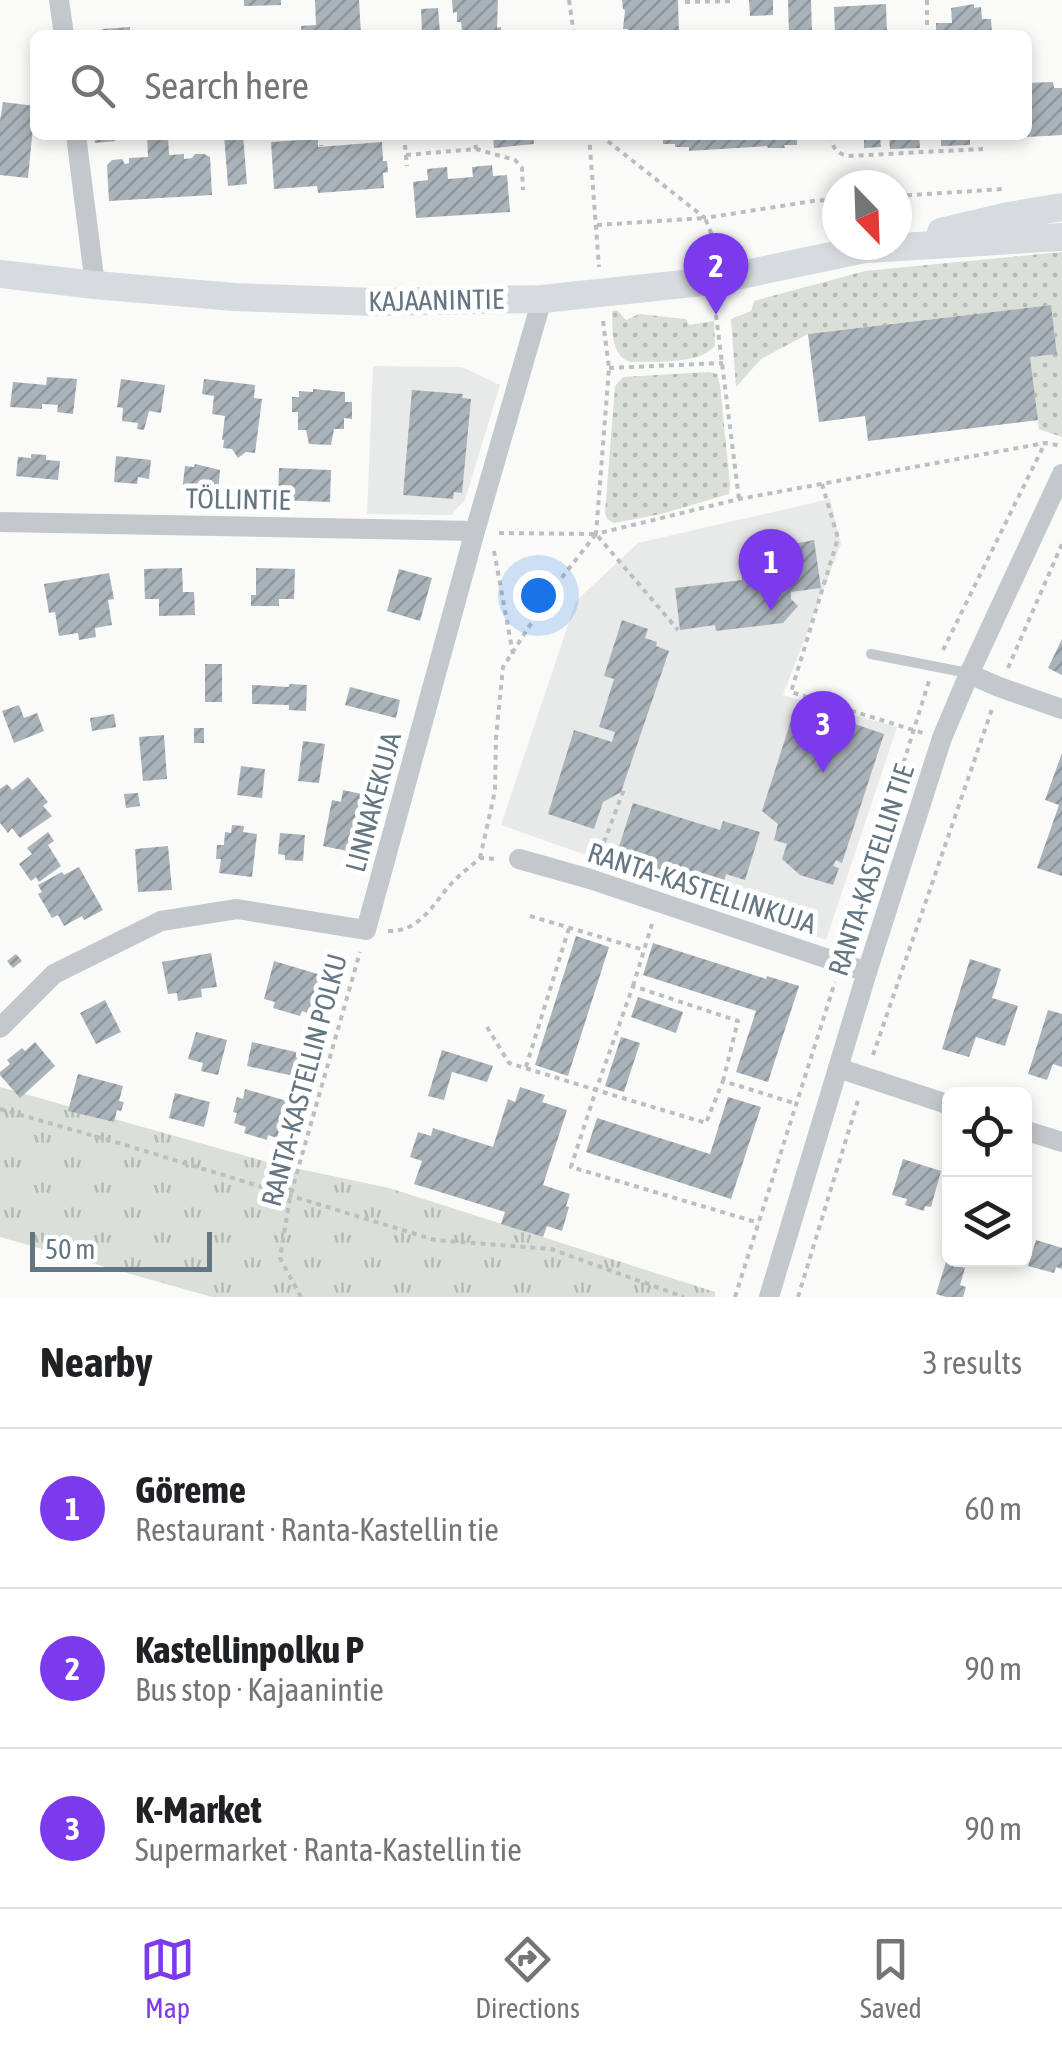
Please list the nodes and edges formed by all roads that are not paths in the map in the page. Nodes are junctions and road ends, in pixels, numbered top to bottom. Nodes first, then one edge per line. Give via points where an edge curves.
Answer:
1 (59, 0) edge
2 (63, 30) edge
3 (77, 140) edge
4 (1062, 207) edge
5 (1062, 236) edge
6 (912, 239) edge
7 (912, 245) edge
8 (822, 258) edge
9 (0, 274) edge
10 (95, 285) junction
11 (542, 299) junction
12 (1062, 474) edge
13 (0, 522) edge
14 (483, 532) junction
15 (871, 654) dead end
16 (969, 674) junction
17 (1062, 709) edge
18 (519, 859) road end
19 (867, 972) junction
20 (0, 1028) edge
21 (838, 1068) junction
22 (942, 1102) edge
23 (1032, 1133) edge
24 (1062, 1142) edge
25 (770, 1297) edge

1 - 2 street
3 - 10 street
4 - 6 main road
5 - 7 main road, KAJAANINTIE
8 - 11 main road, KAJAANINTIE via 712,281
9 - 10 main road, KAJAANINTIE
10 - 11 main road, KAJAANINTIE via 323,300
11 - 14 street, LINNAKEKUJA
12 - 16 street, RANTA-KASTELLIN TIE
13 - 14 street, TÖLLINTIE
14 - 20 street, LINNAKEKUJA via 366,930 237,909 160,920 54,974
15 - 16 lane
16 - 17 street
16 - 19 street, RANTA-KASTELLIN TIE
18 - 19 street, RANTA-KASTELLINKUJA
19 - 21 street, RANTA-KASTELLIN TIE
21 - 22 street
21 - 25 street, RANTA-KASTELLIN TIE
23 - 24 street

